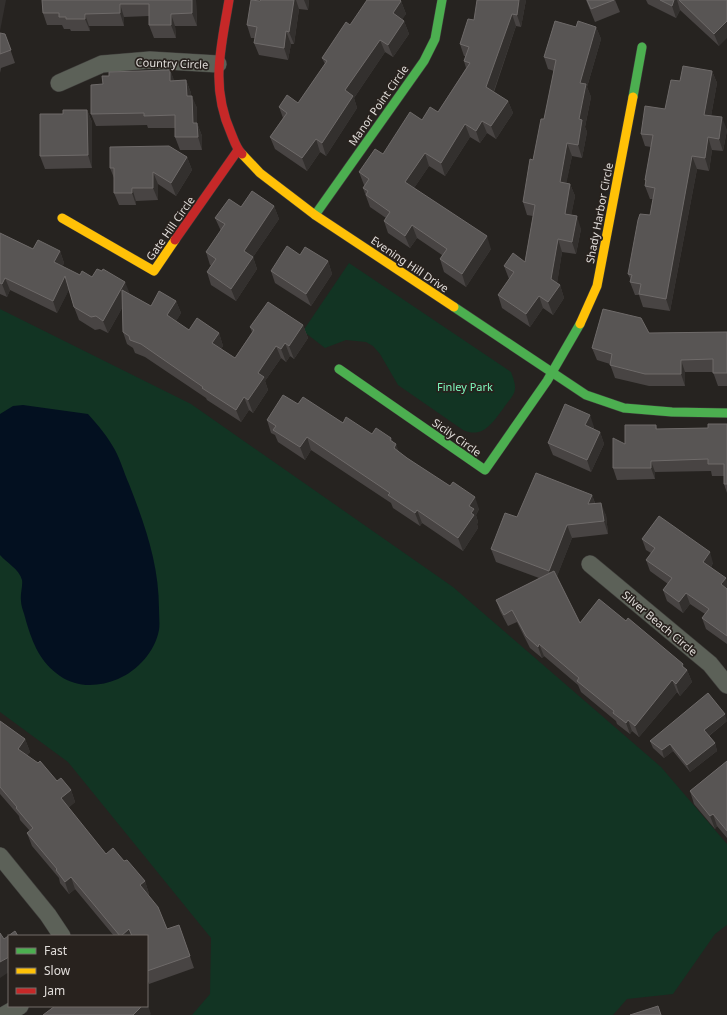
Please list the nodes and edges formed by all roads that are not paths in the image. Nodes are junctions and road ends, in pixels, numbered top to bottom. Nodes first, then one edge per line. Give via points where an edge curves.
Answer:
1 (229, 0) edge
2 (442, 0) edge
3 (642, 47) dead end
4 (218, 64) junction
5 (59, 83) dead end
6 (238, 150) junction
7 (315, 215) junction
8 (62, 218) dead end
9 (338, 369) dead end
10 (552, 373) junction
11 (727, 413) edge
12 (590, 564) dead end
13 (727, 685) edge
14 (0, 856) edge
15 (61, 935) edge
16 (18, 1007) edge
17 (4, 1015) edge

1 - 4 street, Evening Hill Drive
2 - 7 street, Manor Point Circle via 435,39 424,61
3 - 10 street, Shady Harbor Circle via 597,286 588,313
4 - 5 street, Country Circle via 150,60 102,64
4 - 6 street, Evening Hill Drive via 218,92 225,120
6 - 7 street, Evening Hill Drive via 260,173
6 - 8 street, Gate Hill Circle via 154,271
7 - 10 street, Evening Hill Drive
9 - 10 street, Sicily Circle via 485,470
10 - 11 street, Evening Hill Drive via 586,395 624,408
12 - 13 street, Silver Beach Circle via 710,664
14 - 15 street
16 - 17 street

